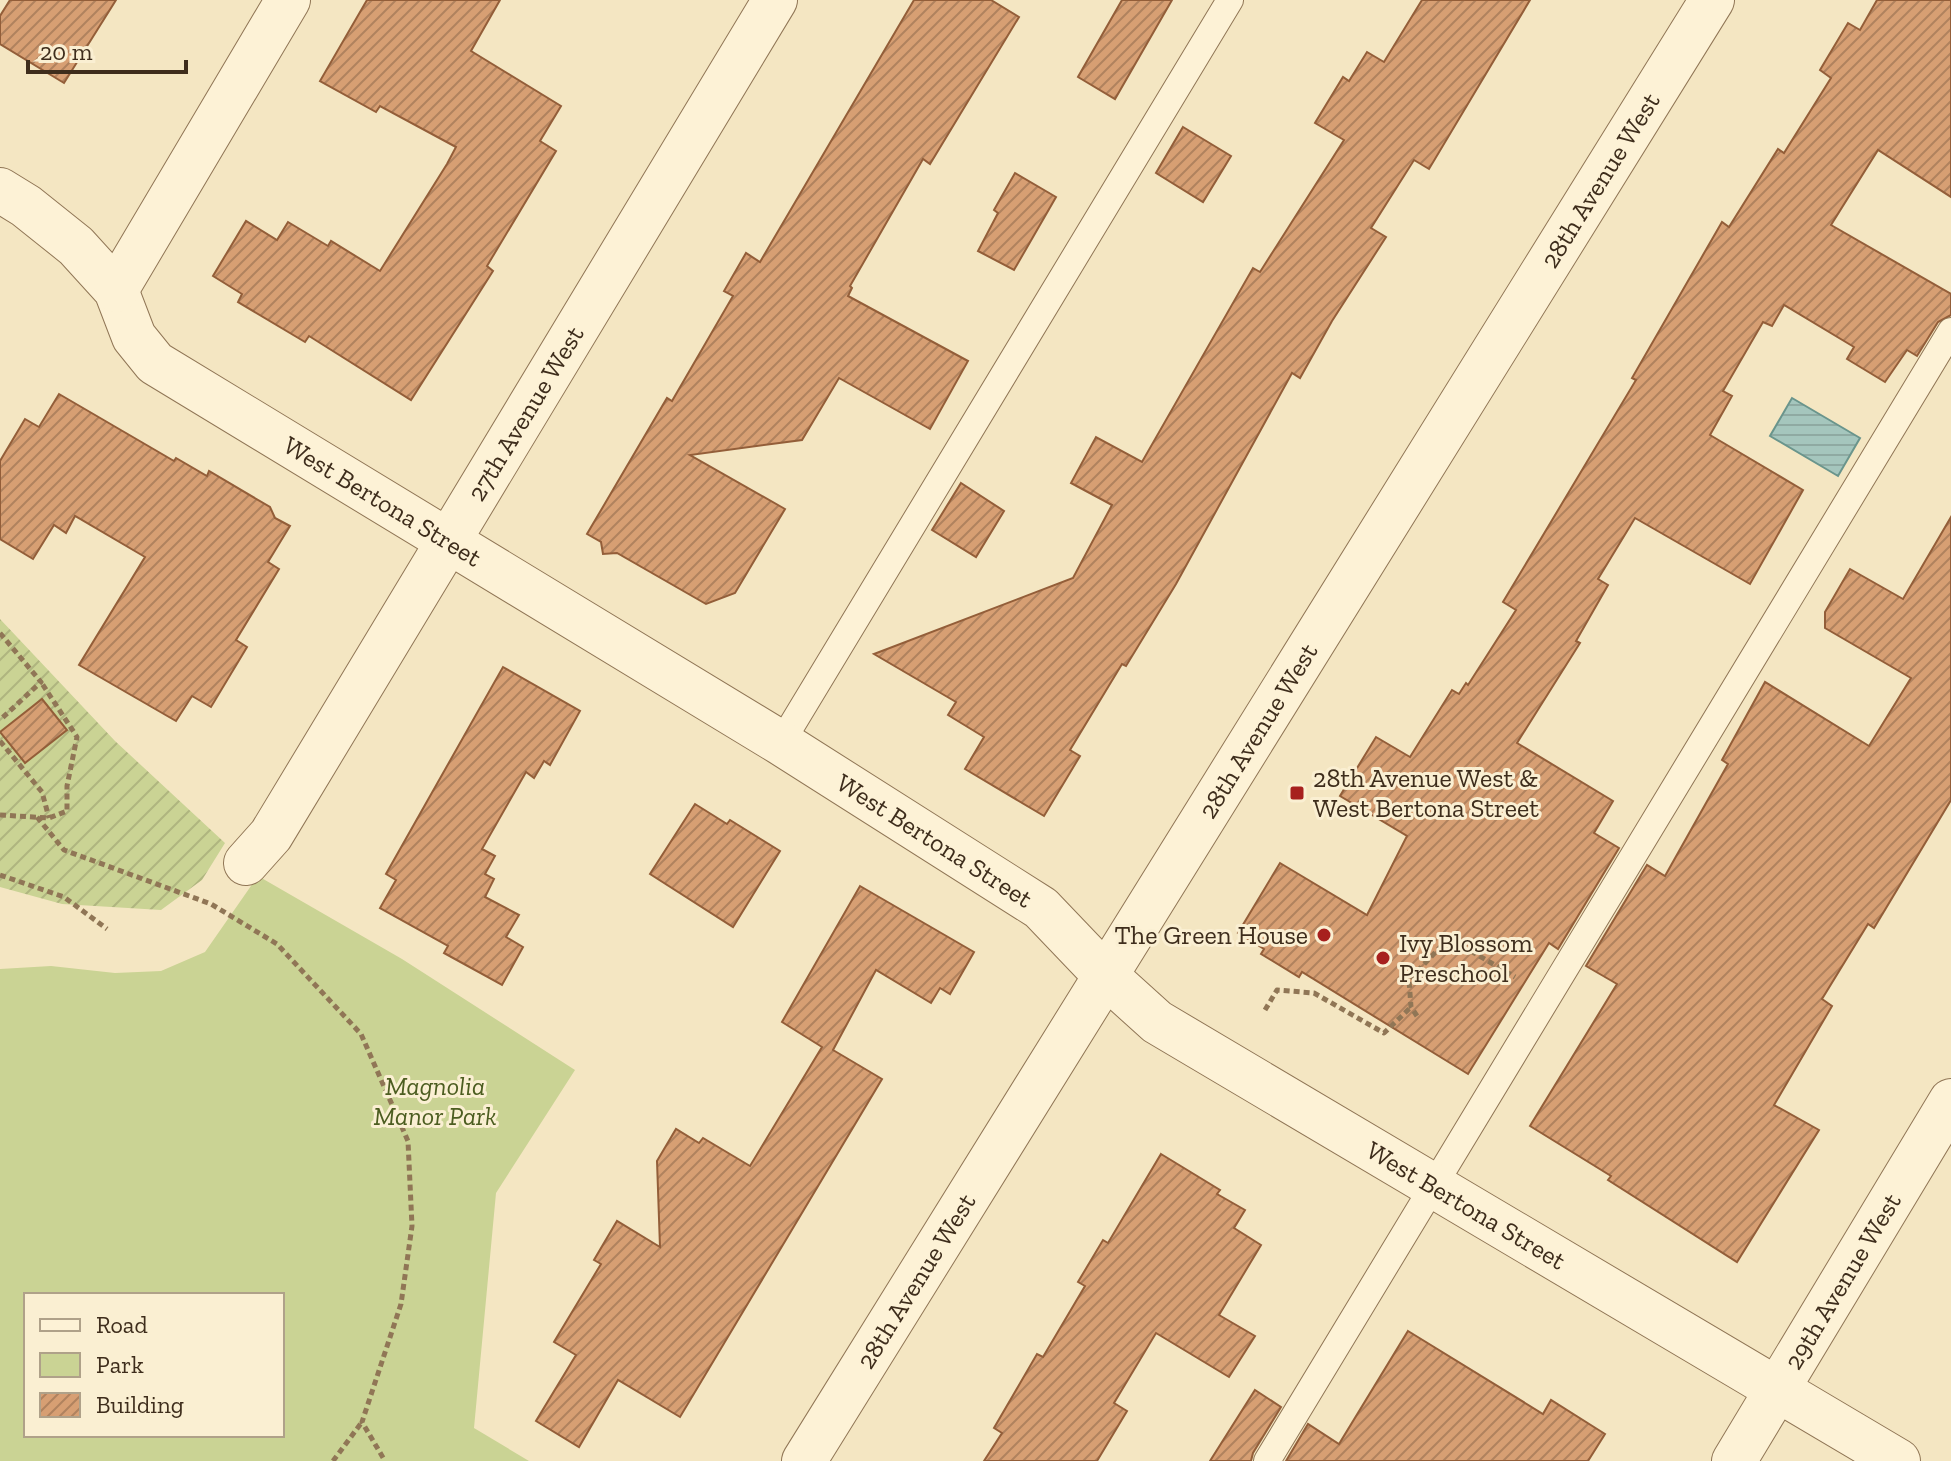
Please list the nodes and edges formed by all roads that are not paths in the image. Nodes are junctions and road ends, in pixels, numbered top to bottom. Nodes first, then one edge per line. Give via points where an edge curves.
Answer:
1 (288, 0) edge
2 (775, 0) edge
3 (1230, 0) edge
4 (1712, 0) edge
5 (0, 190) edge
6 (116, 290) junction
7 (1951, 331) edge
8 (448, 542) junction
9 (781, 743) junction
10 (246, 863) dead end
11 (1105, 975) junction
12 (1951, 1101) edge
13 (1432, 1185) junction
14 (1778, 1388) junction
15 (804, 1461) edge
16 (1267, 1461) edge
17 (1734, 1461) edge
18 (1898, 1461) edge

1 - 6 street
2 - 8 street, 27th Avenue West
3 - 9 lane
4 - 11 street, 28th Avenue West
5 - 6 street, West Bertona Street via 76,246
6 - 8 street, West Bertona Street via 134,337 155,363
7 - 13 lane
8 - 9 street, West Bertona Street
8 - 10 street, 27th Avenue West via 271,835
9 - 11 street, West Bertona Street via 1041,908
11 - 13 street, West Bertona Street via 1157,1022
11 - 15 street, 28th Avenue West
12 - 14 street, 29th Avenue West
13 - 14 street, West Bertona Street
13 - 16 lane
14 - 17 street, 29th Avenue West
14 - 18 street, West Bertona Street

